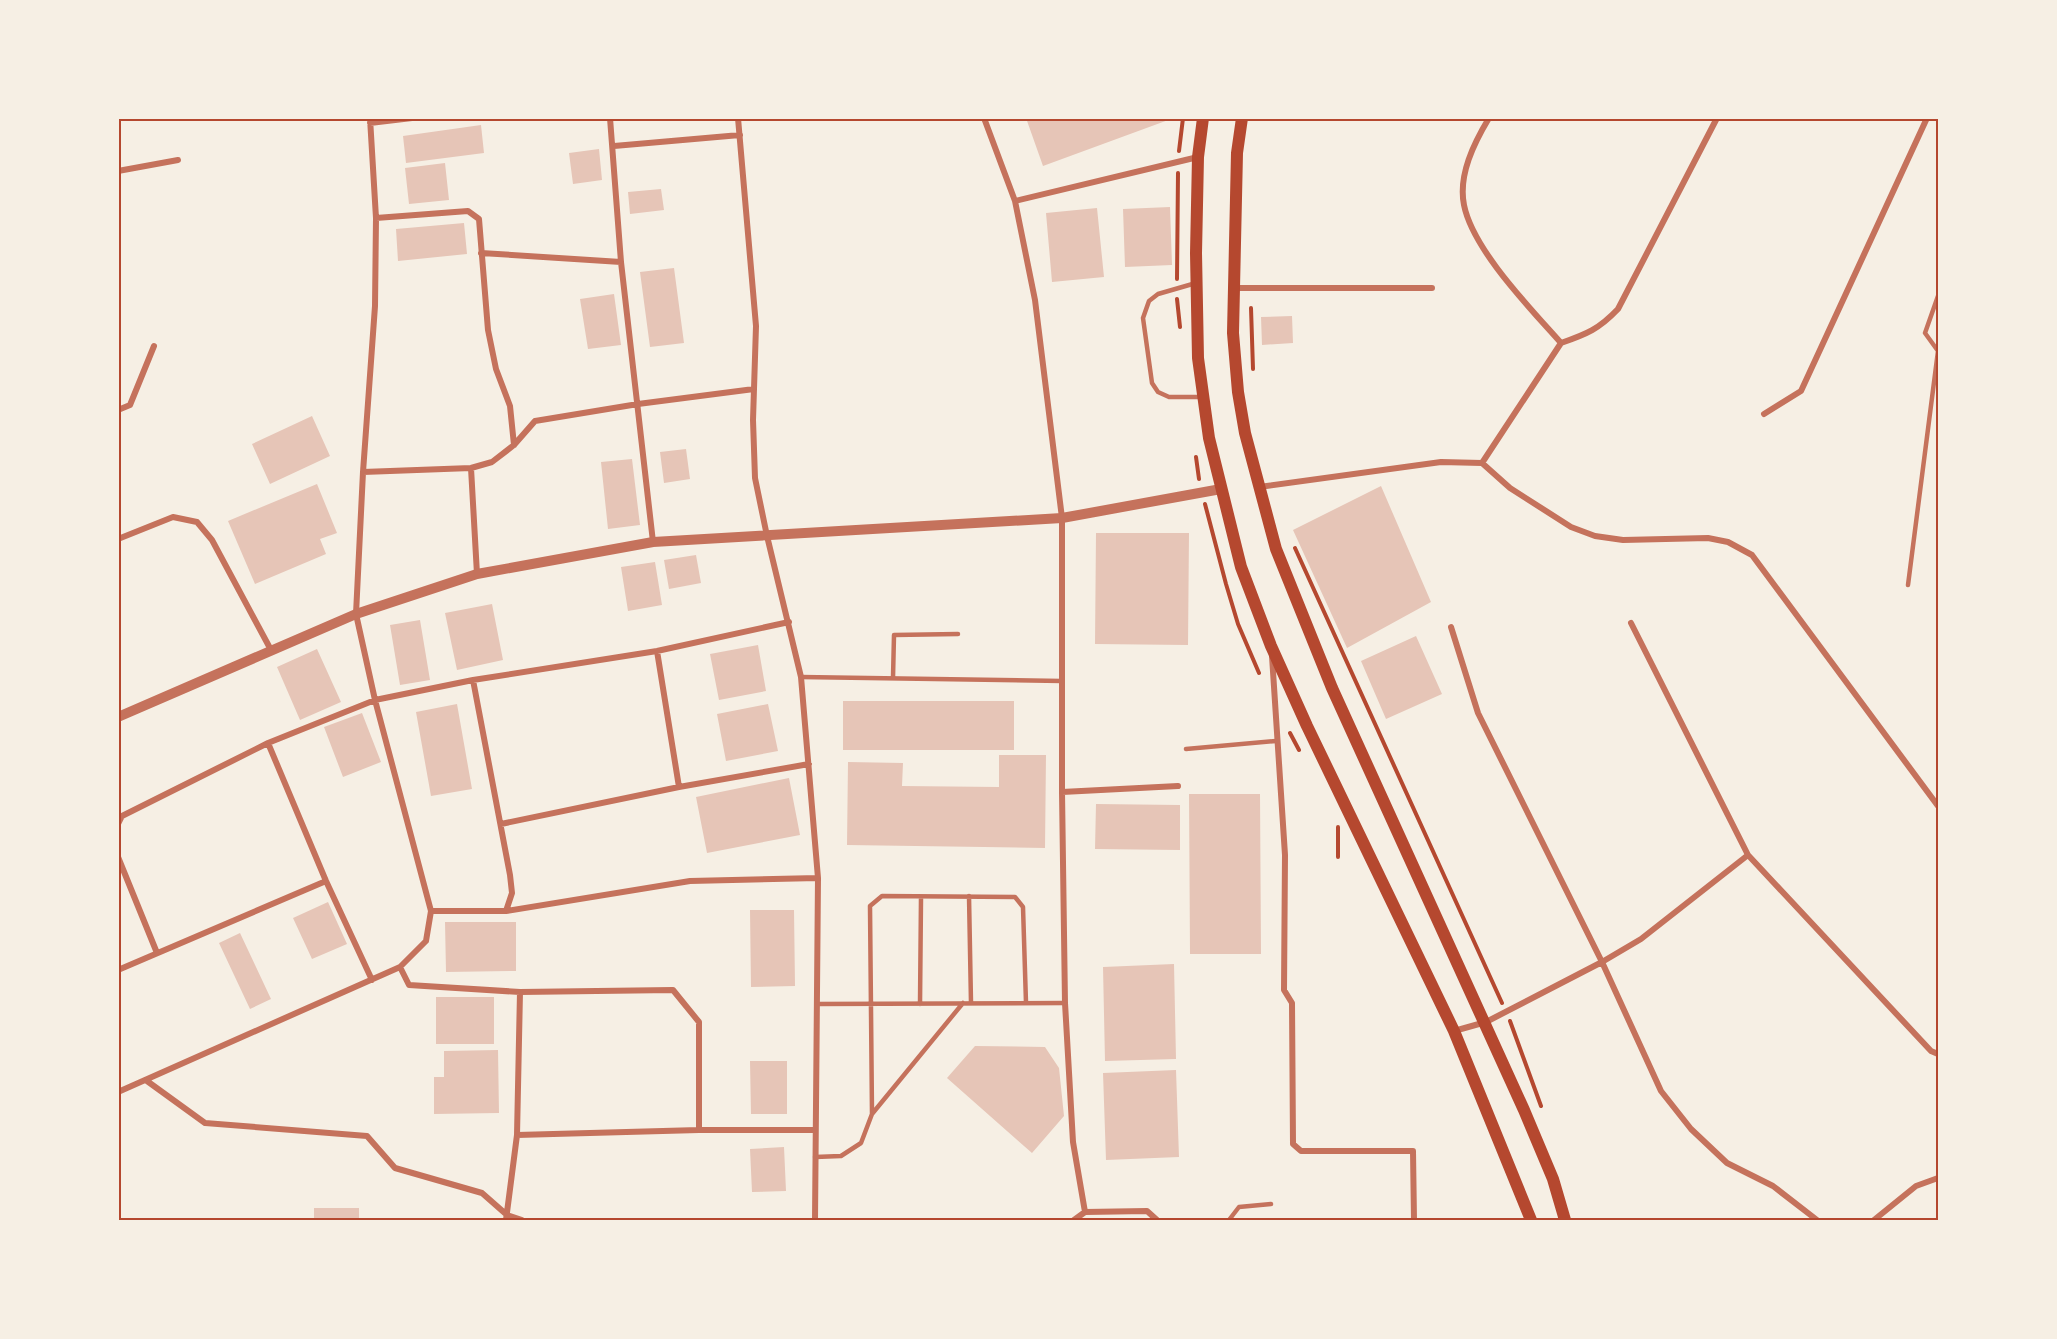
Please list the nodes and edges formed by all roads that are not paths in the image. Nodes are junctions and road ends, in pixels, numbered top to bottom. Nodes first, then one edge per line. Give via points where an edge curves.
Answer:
1 (412, 118) edge
2 (610, 118) edge
3 (738, 118) edge
4 (984, 118) edge
5 (1203, 118) edge
6 (1242, 118) edge
7 (1489, 118) edge
8 (1717, 118) edge
9 (1927, 118) edge
10 (370, 121) edge
11 (740, 135) junction
12 (614, 146) junction
13 (1198, 157) junction
14 (178, 160) dead end
15 (118, 171) edge
16 (1015, 201) junction
17 (376, 218) junction
18 (482, 253) junction
19 (621, 262) junction
20 (1196, 283) junction
21 (1233, 288) junction
22 (1432, 288) dead end
23 (1938, 296) edge
24 (1561, 343) junction
25 (154, 346) dead end
26 (1938, 351) edge
27 (754, 389) junction
28 (1204, 396) junction
29 (638, 404) junction
30 (118, 410) edge
31 (1764, 414) dead end
32 (514, 444) junction
33 (1482, 463) junction
34 (471, 468) junction
35 (363, 472) junction
36 (1259, 488) junction
37 (1221, 489) junction
38 (1062, 518) junction
39 (767, 536) junction
40 (118, 538) edge
41 (653, 542) junction
42 (477, 574) junction
43 (1908, 585) dead end
44 (357, 614) junction
45 (789, 622) junction
46 (1631, 623) dead end
47 (1451, 627) dead end
48 (958, 634) dead end
49 (1271, 646) junction
50 (271, 650) junction
51 (657, 651) junction
52 (801, 677) junction
53 (892, 678) junction
54 (473, 680) junction
55 (1062, 681) junction
56 (375, 700) junction
57 (118, 717) edge
58 (1276, 741) junction
59 (268, 743) junction
60 (1186, 749) dead end
61 (809, 764) junction
62 (1178, 786) dead end
63 (679, 787) junction
64 (1062, 792) junction
65 (1938, 806) edge
66 (118, 824) edge
67 (501, 824) junction
68 (1748, 855) junction
69 (118, 857) edge
70 (818, 878) junction
71 (326, 881) junction
72 (969, 896) junction
73 (921, 898) junction
74 (506, 910) junction
75 (431, 911) junction
76 (157, 953) junction
77 (1602, 962) junction
78 (400, 967) junction
79 (118, 970) edge
80 (372, 980) junction
81 (520, 992) junction
82 (963, 1003) junction
83 (971, 1003) junction
84 (1026, 1003) junction
85 (1065, 1003) junction
86 (817, 1004) junction
87 (872, 1004) junction
88 (920, 1004) junction
89 (1486, 1022) junction
90 (1454, 1031) junction
91 (1938, 1054) edge
92 (147, 1081) junction
93 (118, 1092) edge
94 (872, 1114) junction
95 (699, 1130) junction
96 (815, 1130) junction
97 (517, 1135) junction
98 (814, 1157) junction
99 (1938, 1178) edge
100 (1271, 1204) dead end
101 (1085, 1212) junction
102 (506, 1218) edge
103 (522, 1221) edge
104 (815, 1221) edge
105 (1074, 1221) edge
106 (1157, 1221) edge
107 (1229, 1221) edge
108 (1414, 1221) edge
109 (1531, 1221) edge
110 (1565, 1221) edge
111 (1817, 1221) edge
112 (1874, 1221) edge

1 - 10 street
2 - 12 street
3 - 11 street
4 - 16 street
5 - 13 main road
6 - 21 main road
7 - 24 street via 1464,176 1464,205 1486,253
8 - 24 street via 1618,309 1604,324 1584,336
9 - 31 street via 1801,391
10 - 17 street
11 - 12 street
11 - 27 street via 756,326
12 - 19 street
13 - 16 street
13 - 20 main road
14 - 15 street
16 - 38 street via 1035,300
17 - 18 street via 468,211 479,219
17 - 35 street via 375,306
18 - 19 street
18 - 32 street via 488,330 496,369 510,406
19 - 29 street
20 - 28 main road via 1198,358
20 - 28 lane via 1158,294 1149,301 1143,318 1152,383 1158,392 1169,397
21 - 22 street
21 - 36 main road via 1238,392
23 - 26 lane via 1925,333
24 - 33 street
25 - 30 street via 129,405
26 - 43 lane
27 - 29 street
27 - 39 street via 755,478
28 - 37 main road
29 - 32 street via 536,421
29 - 41 street
32 - 34 street via 492,462
33 - 36 street via 1441,462
33 - 65 street via 1519,494 1571,527 1595,536 1623,540 1708,538 1728,542 1752,555
34 - 35 street
34 - 42 street
35 - 44 street
36 - 89 main road via 1276,549 1319,656
37 - 38 street
37 - 49 main road via 1241,567
38 - 39 street
38 - 55 street
39 - 41 street
39 - 45 street
40 - 50 street via 173,517 197,522 212,540
41 - 42 street
42 - 44 street
44 - 50 street
44 - 56 street
45 - 51 street
45 - 52 street
46 - 68 street
47 - 77 street via 1478,714
48 - 53 lane via 894,635
49 - 58 street
49 - 90 main road
50 - 57 street
51 - 54 street
51 - 63 street
52 - 53 lane
52 - 61 street
53 - 55 lane
54 - 56 street
54 - 67 street
55 - 64 street
56 - 59 street
56 - 75 street
58 - 60 lane
58 - 108 street via 1285,855 1284,990 1292,1003 1293,1144 1301,1151 1413,1151
59 - 66 street via 122,816
59 - 71 street
61 - 63 street
61 - 70 street
62 - 64 street
63 - 67 street
64 - 85 street
67 - 74 street via 512,893
68 - 77 street via 1641,939
68 - 91 street
69 - 76 street
70 - 74 street via 690,880
70 - 86 street
71 - 76 street
71 - 80 street
72 - 73 lane
72 - 83 lane
72 - 84 lane via 1015,897 1023,907
73 - 87 lane via 882,896 870,906
73 - 88 lane
74 - 75 street
75 - 78 street via 426,942
76 - 79 street
77 - 89 street
77 - 111 street via 1661,1091 1691,1130 1727,1163 1773,1186
78 - 80 street
78 - 81 street via 409,985
80 - 92 street
81 - 95 street via 673,990 699,1022
81 - 97 street
82 - 83 lane
82 - 88 lane
82 - 94 lane
83 - 84 lane
84 - 85 lane
85 - 101 street via 1074,1142
86 - 87 lane
86 - 96 street
87 - 88 lane
87 - 94 lane
89 - 90 street
89 - 110 main road via 1553,1179
90 - 109 main road
92 - 93 street
92 - 102 street via 205,1123 367,1136 395,1168 482,1193
94 - 98 lane via 861,1143 841,1156
95 - 96 street
95 - 97 street
96 - 98 street
97 - 102 street
98 - 104 street
99 - 112 street via 1916,1186
100 - 107 lane via 1239,1207
101 - 105 street
101 - 106 street via 1147,1211
102 - 103 street

